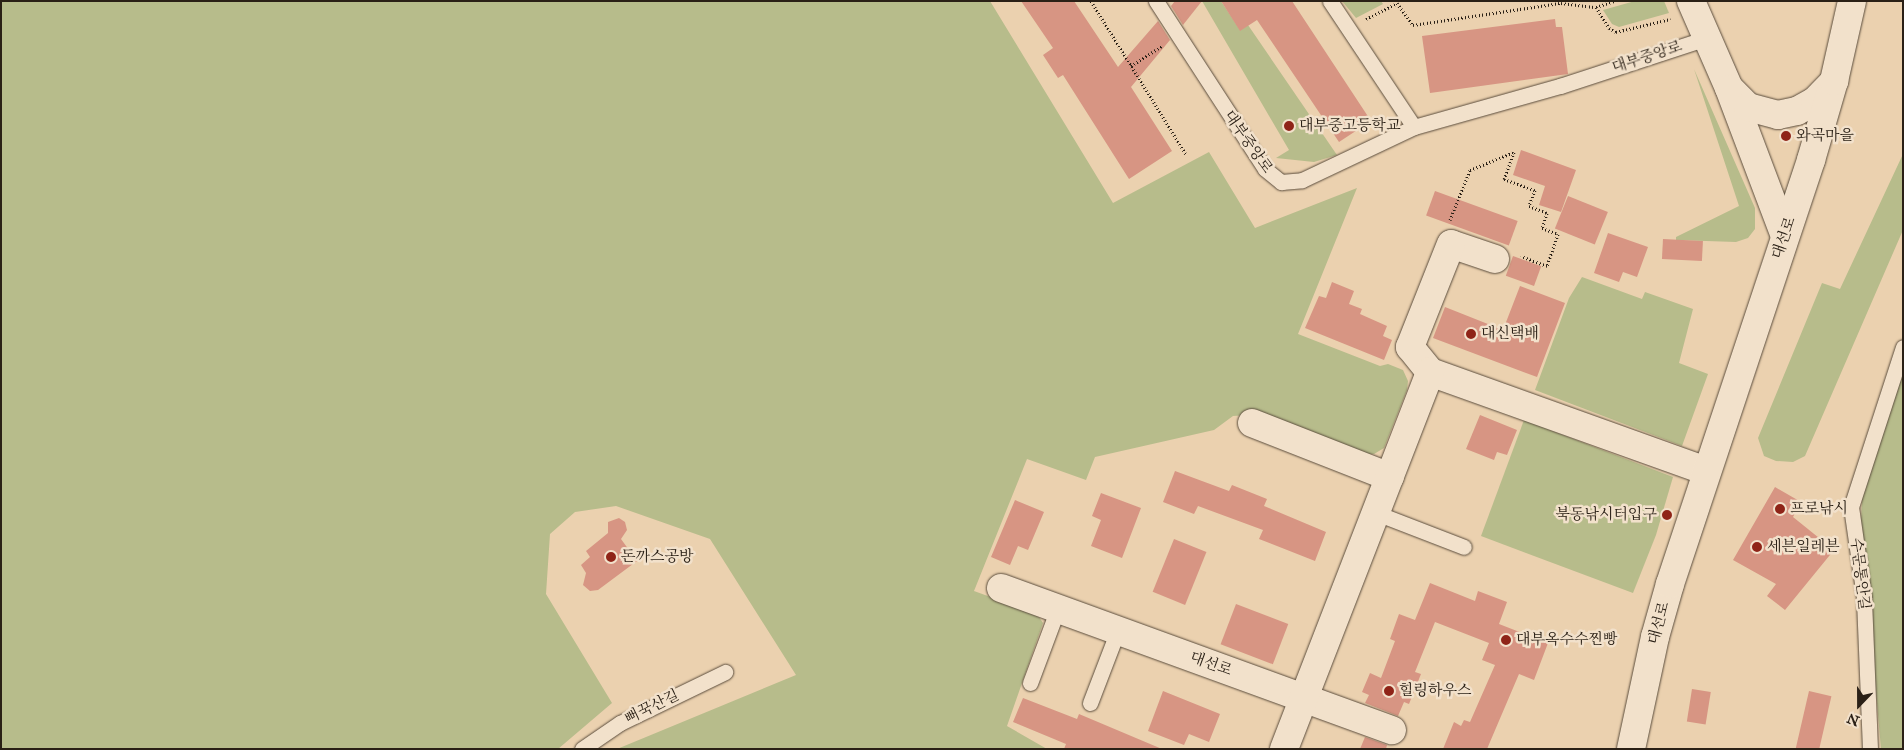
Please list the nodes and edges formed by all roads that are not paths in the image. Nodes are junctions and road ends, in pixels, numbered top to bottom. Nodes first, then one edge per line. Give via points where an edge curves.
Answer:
1 (1156, 1) edge
2 (1330, 1) edge
3 (1852, 1) edge
4 (1686, 9) edge
5 (1707, 38) junction
6 (1834, 81) junction
7 (1729, 88) junction
8 (1414, 127) junction
9 (1785, 236) junction
10 (1493, 258) road end
11 (1903, 347) edge
12 (1430, 372) junction
13 (1252, 423) dead end
14 (1707, 471) junction
15 (1390, 477) junction
16 (1376, 513) junction
17 (1464, 547) dead end
18 (1001, 588) dead end
19 (1058, 608) junction
20 (1118, 630) junction
21 (725, 672) dead end
22 (1030, 683) dead end
23 (1303, 698) junction
24 (1090, 703) dead end
25 (1392, 730) dead end
26 (582, 749) edge
27 (1284, 749) edge
28 (1632, 749) edge
29 (1870, 749) edge

1 - 8 lane, 대부중앙로 via 1264,169 1282,182 1302,180
2 - 8 lane
3 - 6 street, 대선로
4 - 5 street
5 - 7 street
5 - 8 lane, 대부중앙로 via 1560,86
6 - 7 street via 1815,101 1797,111 1778,115 1748,108
6 - 9 street, 대선로
7 - 9 street
9 - 14 street, 대선로
10 - 12 street via 1451,244 1410,347
11 - 29 lane, 수문통안길 via 1851,507 1864,597
12 - 14 street
12 - 15 street
13 - 15 street
14 - 28 street, 대선로 via 1655,637
15 - 16 street
16 - 17 lane
16 - 23 street
18 - 19 street, 대선로
19 - 20 street, 대선로
19 - 22 lane
20 - 23 street, 대선로
20 - 24 lane
21 - 26 lane, 뻐꾹산길 via 620,723
23 - 25 street, 대선로
23 - 27 street

